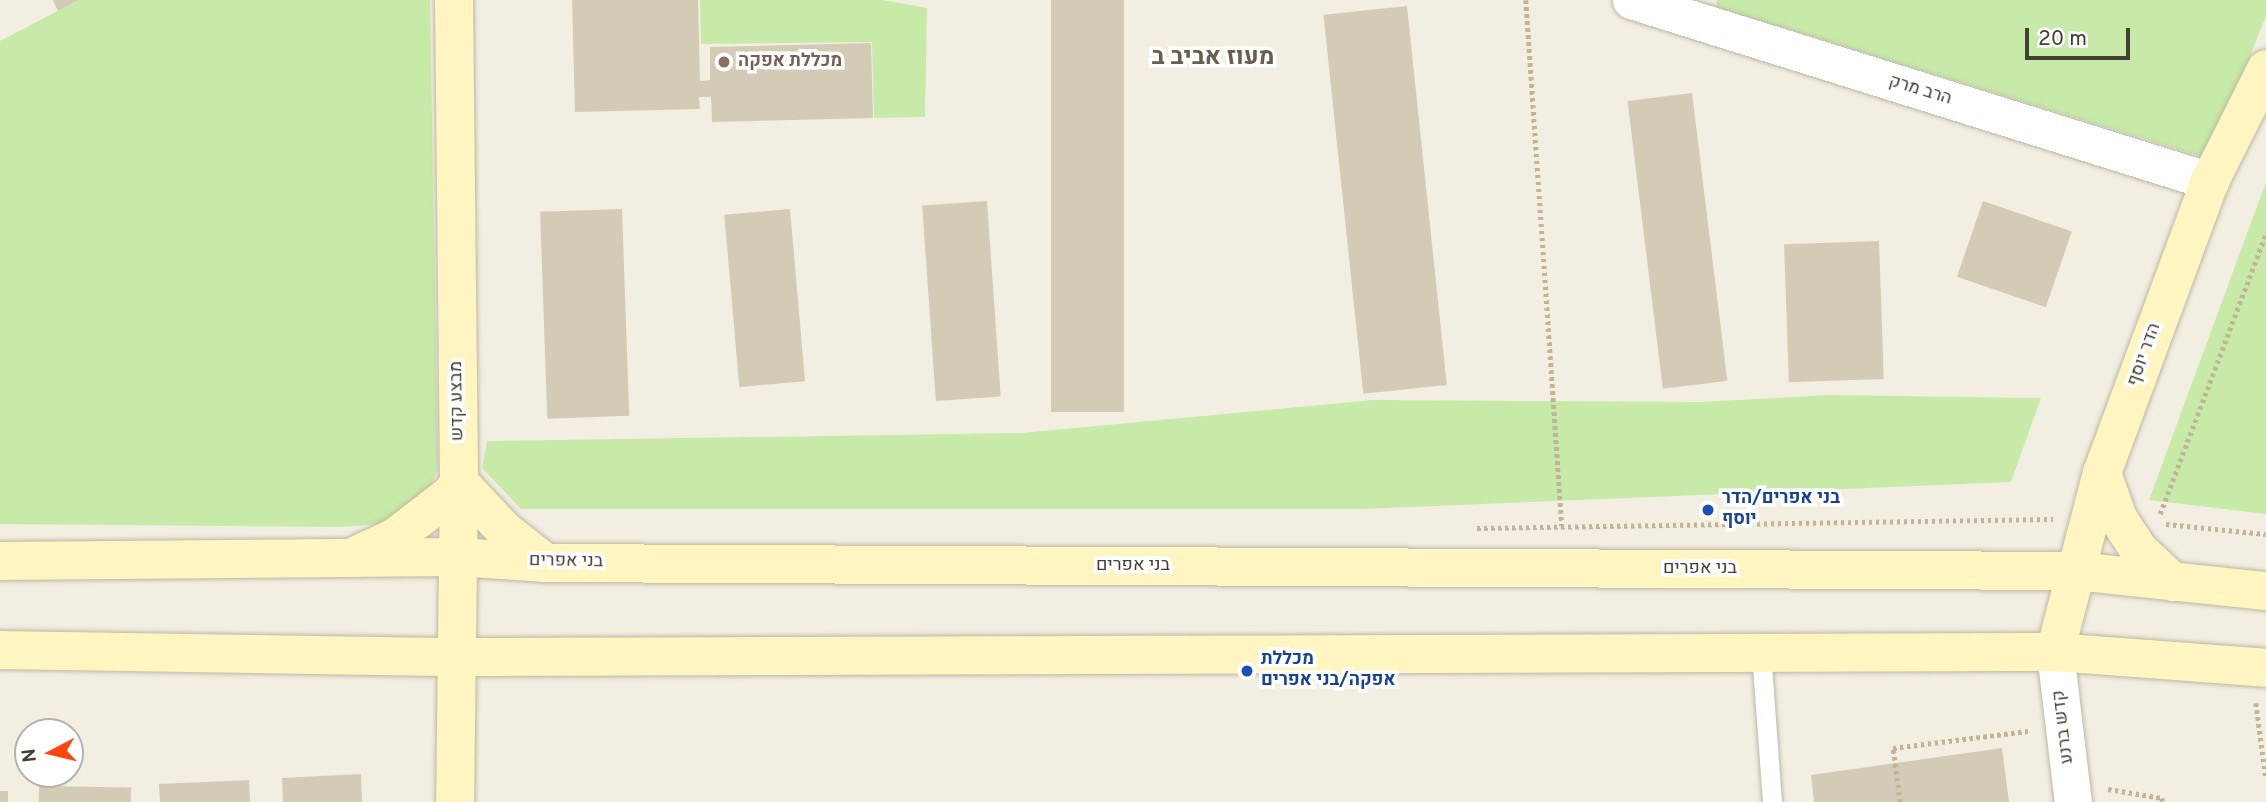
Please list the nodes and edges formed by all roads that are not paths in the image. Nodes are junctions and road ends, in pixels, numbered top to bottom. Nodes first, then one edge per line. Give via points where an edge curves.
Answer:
1 (454, 0) edge
2 (1631, 0) edge
3 (2266, 69) edge
4 (2210, 181) junction
5 (2102, 473) junction
6 (459, 482) junction
7 (456, 557) junction
8 (351, 558) junction
9 (0, 561) edge
10 (546, 563) junction
11 (2075, 570) junction
12 (2173, 582) junction
13 (2266, 591) edge
14 (0, 650) edge
15 (1761, 652) junction
16 (2055, 652) junction
17 (457, 657) junction
18 (2259, 668) edge
19 (2072, 792) edge
20 (455, 802) edge
21 (1772, 802) edge

1 - 6 main road, מבצע קדש
2 - 4 street, הרב מרק
3 - 4 main road, הדר יוסף
4 - 5 main road, הדר יוסף
5 - 11 main road, הדר יוסף
5 - 12 main road via 2118,518 2139,550
6 - 7 main road, מבצע קדש
6 - 8 main road via 451,494 394,538
6 - 10 main road via 505,531
7 - 8 main road, בני אפרים
7 - 10 main road, בני אפרים
7 - 17 main road, מבצע קדש
8 - 9 main road, בני אפרים
10 - 11 main road, בני אפרים
11 - 12 main road, בני אפרים
11 - 16 main road, הדר יוסף
12 - 13 main road, בני אפרים
14 - 17 main road
15 - 16 main road
15 - 17 main road
15 - 21 lane
16 - 18 main road
16 - 19 street, קדש ברנע
17 - 20 main road, מבצע קדש

